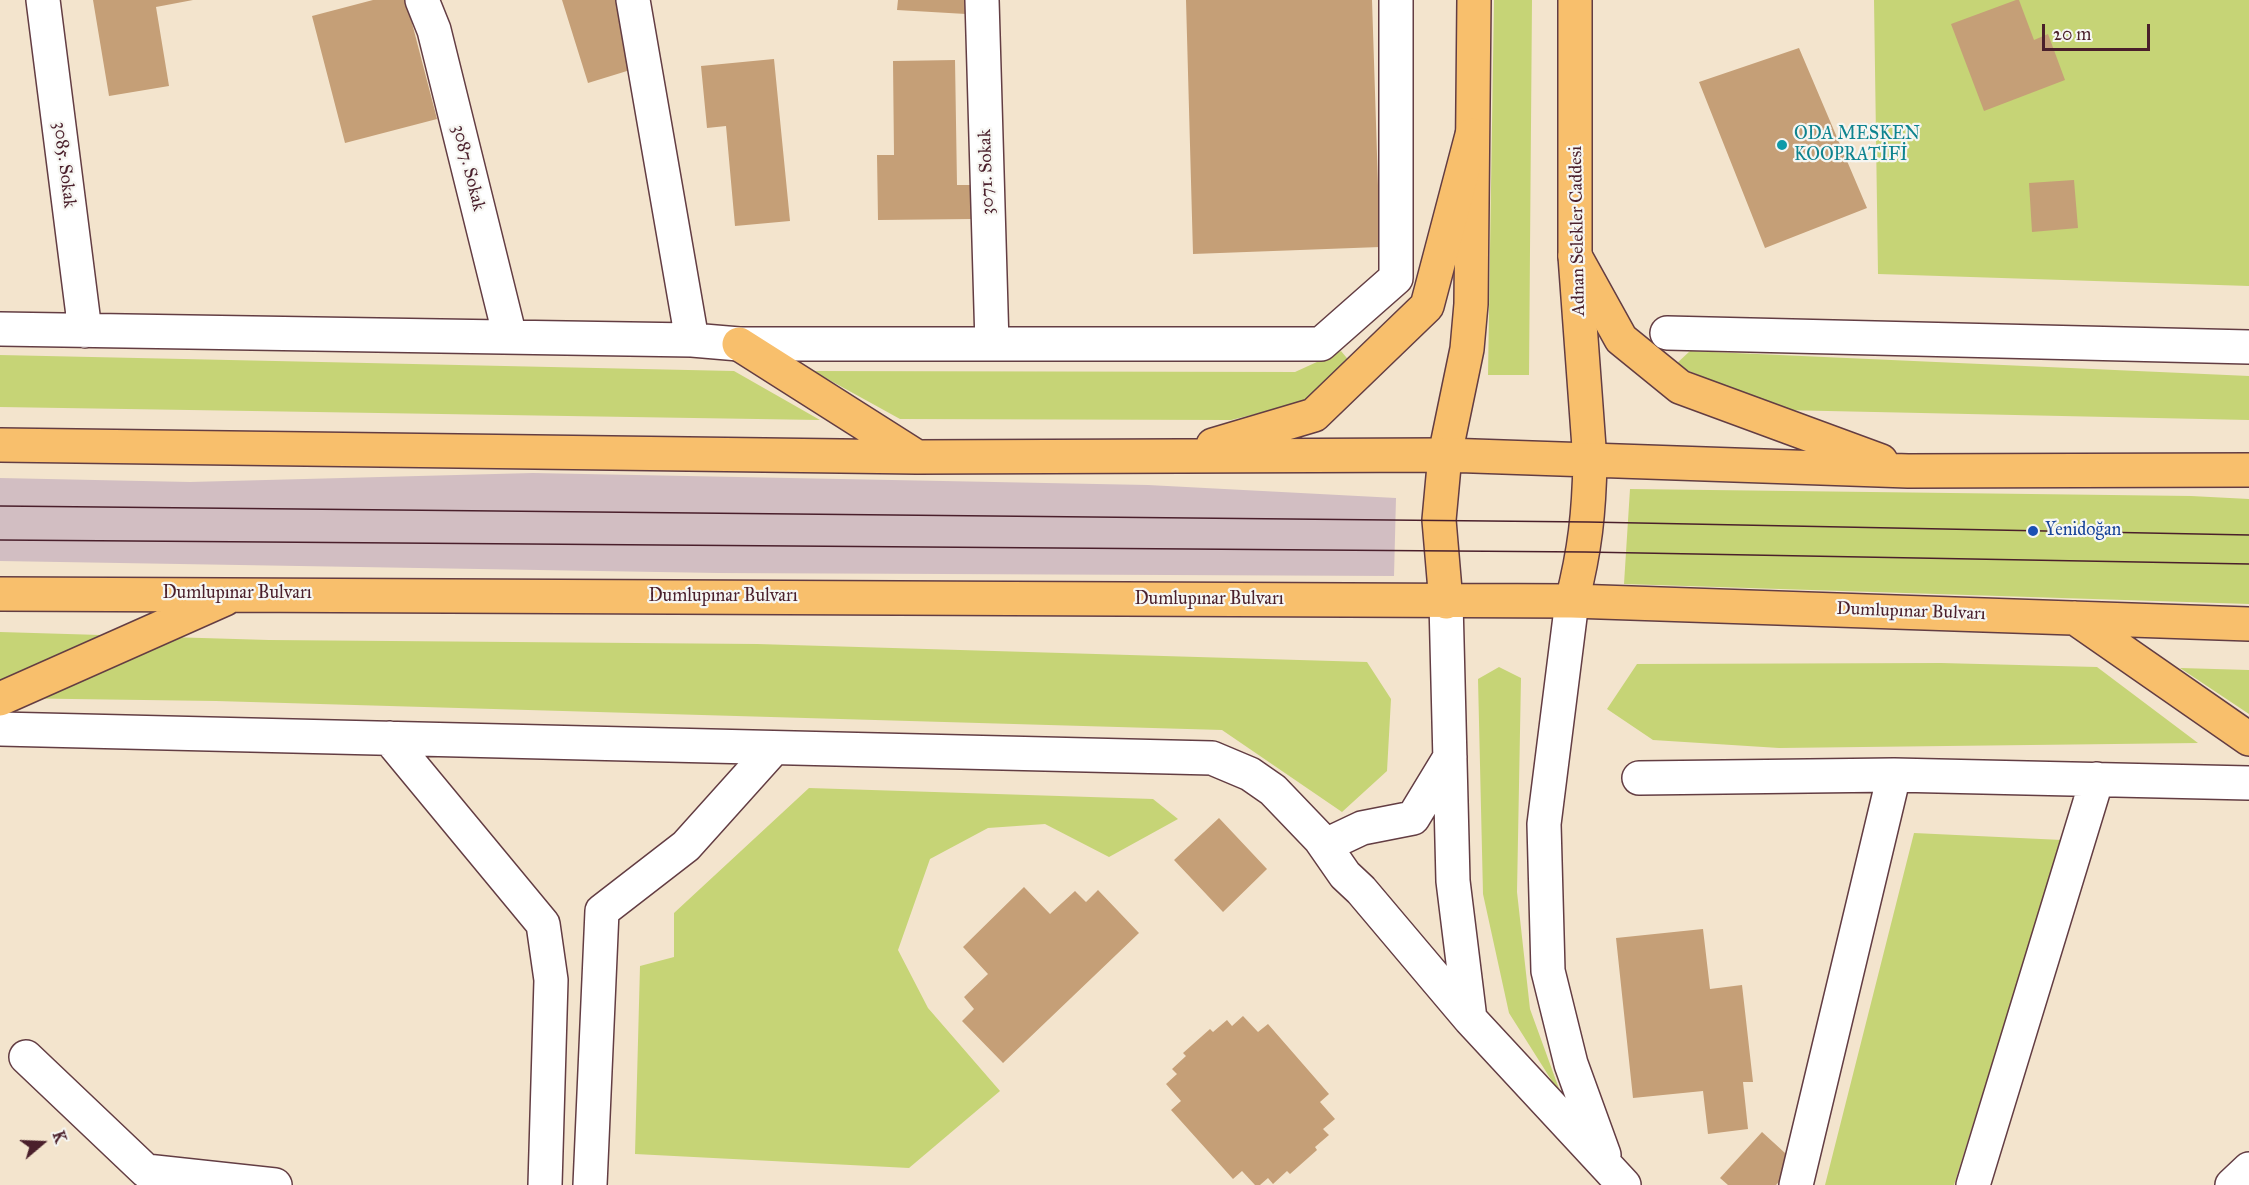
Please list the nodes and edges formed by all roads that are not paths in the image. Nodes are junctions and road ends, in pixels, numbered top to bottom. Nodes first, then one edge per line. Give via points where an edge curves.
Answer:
1 (43, 0) edge
2 (422, 0) edge
3 (633, 0) edge
4 (982, 0) edge
5 (1396, 0) edge
6 (1474, 0) edge
7 (1575, 0) edge
8 (1472, 135) junction
9 (1575, 256) junction
10 (0, 329) edge
11 (84, 331) junction
12 (1668, 333) dead end
13 (510, 337) junction
14 (692, 340) junction
15 (739, 344) junction
16 (992, 344) junction
17 (2249, 347) edge
18 (0, 445) edge
19 (1445, 455) junction
20 (1177, 456) junction
21 (917, 457) junction
22 (1590, 461) junction
23 (2249, 470) edge
24 (1908, 471) junction
25 (238, 593) junction
26 (0, 594) edge
27 (1572, 601) junction
28 (1446, 602) junction
29 (2075, 618) junction
30 (2249, 624) edge
31 (0, 699) edge
32 (0, 729) edge
33 (389, 738) junction
34 (2249, 739) edge
35 (774, 748) junction
36 (1450, 756) junction
37 (1894, 776) junction
38 (1639, 778) dead end
39 (2097, 778) junction
40 (2249, 783) edge
41 (1326, 845) junction
42 (1470, 1018) junction
43 (539, 1032) junction
44 (597, 1032) junction
45 (26, 1057) dead end
46 (2249, 1168) edge
47 (1616, 1176) edge
48 (275, 1185) edge
49 (545, 1185) edge
50 (590, 1185) edge
51 (1796, 1185) edge
52 (1973, 1185) edge
53 (2232, 1185) edge

1 - 11 street, 3085. Sokak
2 - 13 street, 3087. Sokak via 434,30
3 - 14 street
4 - 16 street, 3071. Sokak
5 - 16 street via 1396,278 1321,344
6 - 8 main road
7 - 9 main road, Adnan Selekler Caddesi
8 - 19 main road via 1471,303 1467,350
8 - 20 main road via 1427,306 1314,415
9 - 22 main road, Adnan Selekler Caddesi
9 - 24 main road via 1621,339 1680,387
10 - 11 street
11 - 13 street
12 - 17 street
13 - 14 street
14 - 15 street
15 - 16 street
15 - 21 main road
18 - 21 main road
19 - 20 main road
19 - 22 main road
19 - 28 main road via 1439,520
20 - 21 main road
22 - 24 main road
22 - 27 main road via 1588,522
23 - 24 main road
25 - 26 main road, Dumlupınar Bulvarı
25 - 28 main road, Dumlupınar Bulvarı
25 - 31 main road
27 - 28 main road, Dumlupınar Bulvarı
27 - 29 main road, Dumlupınar Bulvarı
27 - 47 street via 1544,824 1548,971 1570,1064
28 - 36 street
29 - 30 main road, Dumlupınar Bulvarı
29 - 34 main road
32 - 33 street
33 - 35 street
33 - 43 street via 543,924 551,980
35 - 41 street via 1212,758 1250,774 1273,790
35 - 44 street via 686,846 602,910
36 - 41 street via 1413,818 1362,828
36 - 42 street via 1453,881
37 - 38 street
37 - 39 street
37 - 51 street
39 - 40 street
39 - 52 street
41 - 42 street via 1345,875
42 - 47 street
43 - 44 street
43 - 49 street
44 - 50 street
45 - 48 street via 146,1171
46 - 53 street

